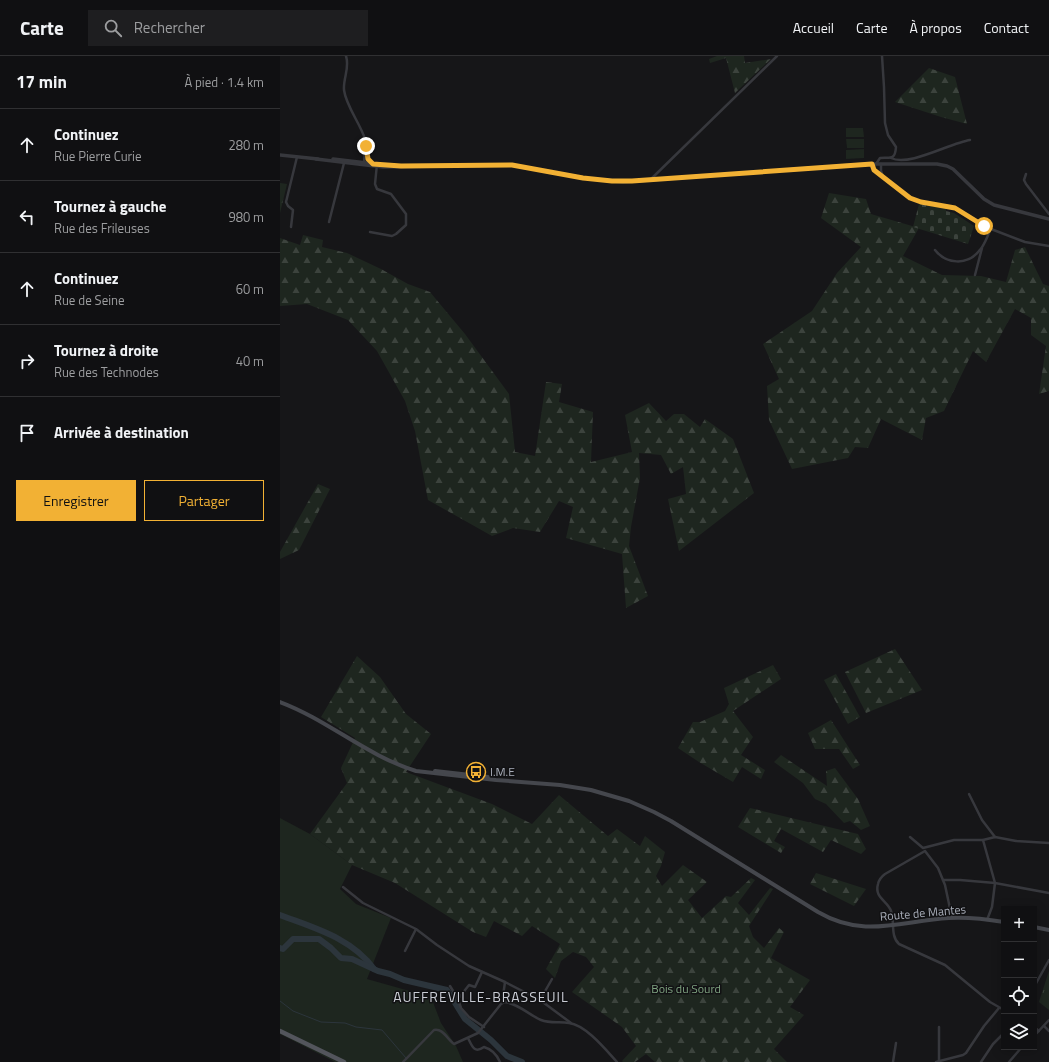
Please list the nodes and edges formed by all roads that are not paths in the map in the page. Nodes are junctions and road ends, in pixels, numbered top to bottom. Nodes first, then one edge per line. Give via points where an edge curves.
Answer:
1 (346, 56) edge
2 (777, 56) edge
3 (882, 56) edge
4 (970, 140) dead end
5 (280, 155) edge
6 (366, 155) junction
7 (297, 157) junction
8 (891, 158) junction
9 (316, 159) junction
10 (350, 161) junction
11 (344, 163) junction
12 (365, 164) junction
13 (872, 164) junction
14 (878, 164) junction
15 (375, 165) junction
16 (1026, 174) dead end
17 (885, 178) junction
18 (649, 180) junction
19 (1049, 214) edge
20 (1049, 219) edge
21 (329, 222) dead end
22 (291, 228) dead end
23 (991, 229) junction
24 (370, 232) dead end
25 (1049, 246) edge
26 (983, 247) junction
27 (935, 250) dead end
28 (975, 275) dead end
29 (280, 702) edge
30 (969, 794) dead end
31 (910, 837) dead end
32 (995, 837) junction
33 (983, 840) junction
34 (1049, 844) edge
35 (923, 848) junction
36 (925, 851) junction
37 (943, 880) junction
38 (995, 883) junction
39 (343, 887) dead end
40 (1049, 893) edge
41 (952, 918) junction
42 (987, 920) junction
43 (1001, 922) edge
44 (893, 925) junction
45 (1037, 928) edge
46 (416, 929) junction
47 (1049, 930) edge
48 (405, 952) dead end
49 (1049, 960) edge
50 (482, 972) junction
51 (552, 978) dead end
52 (505, 982) junction
53 (1037, 982) edge
54 (450, 986) dead end
55 (458, 998) junction
56 (540, 1000) junction
57 (505, 1002) junction
58 (999, 1008) joint
59 (1049, 1020) edge
60 (571, 1023) junction
61 (1044, 1026) junction
62 (939, 1027) dead end
63 (483, 1028) junction
64 (280, 1031) edge
65 (1039, 1031) edge
66 (1049, 1031) edge
67 (1001, 1036) edge
68 (468, 1038) junction
69 (896, 1043) dead end
70 (1019, 1050) edge
71 (404, 1061) edge
72 (344, 1062) edge
73 (500, 1062) edge
74 (617, 1062) edge
75 (893, 1062) edge
76 (937, 1062) edge
77 (981, 1062) edge
78 (1009, 1062) edge

1 - 6 street via 348,65 345,94 365,139
2 - 18 street
3 - 8 street via 885,123 888,135 896,147
4 - 8 street via 948,145 925,156 897,160
5 - 7 street
6 - 10 street
6 - 12 street
6 - 15 street
7 - 9 street
7 - 22 street via 286,202 293,210
8 - 14 street via 880,158
9 - 10 street
9 - 11 street
10 - 12 street
11 - 12 street
11 - 21 street
12 - 15 street
13 - 14 street
13 - 17 street via 874,170
13 - 18 street
14 - 17 street
14 - 20 street via 947,166 994,205
15 - 18 street via 512,165 612,181
15 - 24 street via 377,189 391,194 406,214 407,220 406,225 392,236
16 - 19 street via 1026,184
17 - 23 street via 914,200 955,208
23 - 25 street via 1025,242
23 - 26 street
26 - 27 street via 968,260 956,262 945,259
26 - 28 street
29 - 44 main road, Route de Mantes via 310,715 388,761 407,769 570,786 619,797 649,809 677,825 832,920 864,927
30 - 32 street via 982,820
31 - 35 street
32 - 33 street
32 - 34 street
33 - 35 street via 954,840
33 - 38 street
35 - 36 street
36 - 37 street via 938,868
36 - 44 street via 881,876 877,887 878,894 892,912
37 - 38 street
37 - 41 street
38 - 40 street
38 - 42 street via 992,907
39 - 46 street via 363,903
41 - 42 main road, Route de Mantes
41 - 44 main road, Route de Mantes
42 - 43 main road, Route de Mantes
44 - 58 street via 895,939 899,944 944,965
45 - 47 main road
46 - 48 street
46 - 50 street via 436,945
49 - 53 street
50 - 52 street
50 - 55 street via 475,987 469,985
51 - 56 street
52 - 56 street
52 - 57 street
54 - 55 street
55 - 63 street via 461,1008
56 - 60 street
57 - 60 street via 542,1020
57 - 63 street
58 - 76 street via 966,1053
59 - 61 street
60 - 74 street via 594,1038
61 - 65 street
61 - 66 street
62 - 76 street
63 - 68 street
64 - 72 main road
67 - 77 street
68 - 71 street via 454,1044 441,1031 434,1030
68 - 73 street via 473,1049 488,1048
69 - 75 street
70 - 78 street

